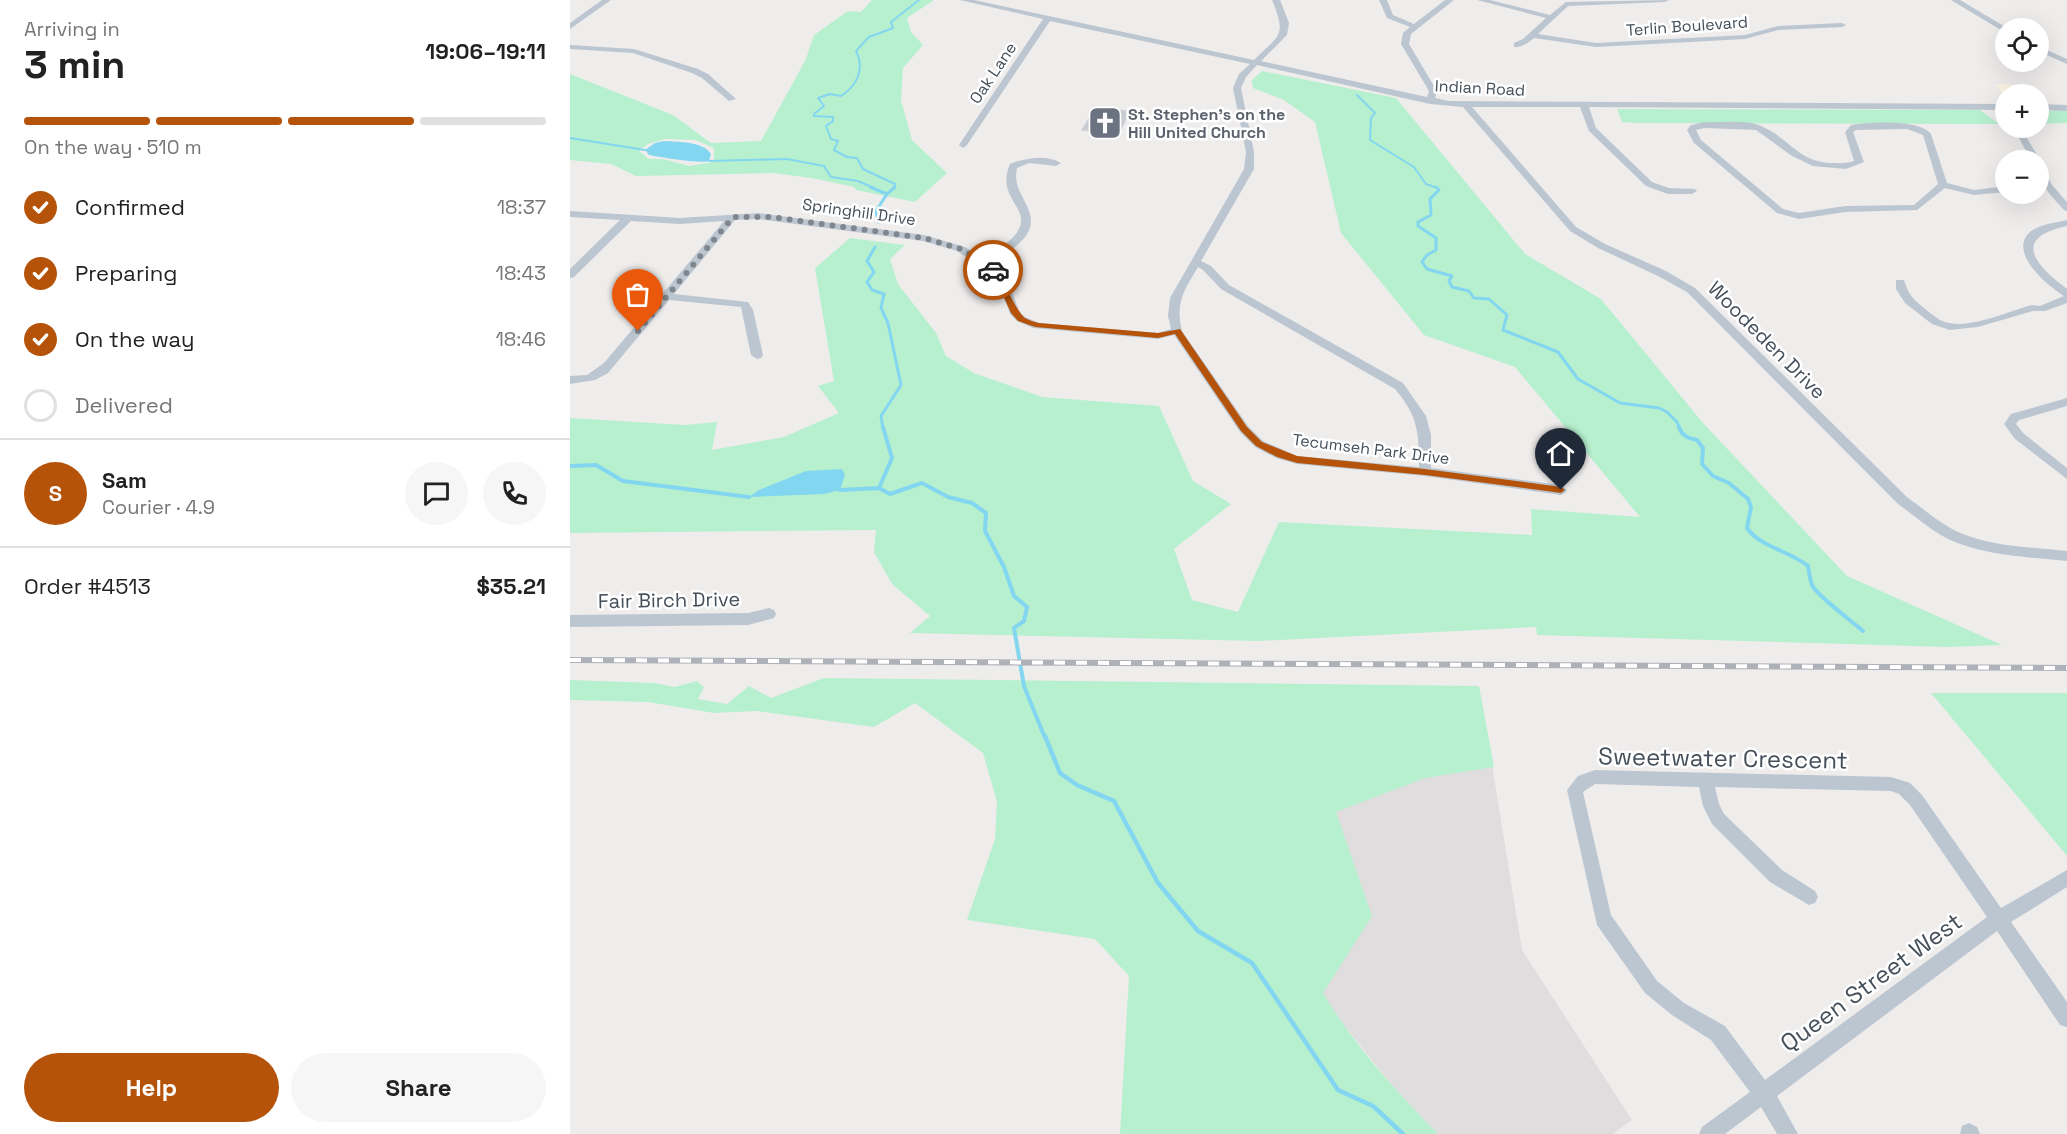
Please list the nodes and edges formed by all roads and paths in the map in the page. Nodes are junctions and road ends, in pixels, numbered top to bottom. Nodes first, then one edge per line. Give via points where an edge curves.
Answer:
1 (607, 0) edge
2 (964, 0) edge
3 (1276, 0) edge
4 (1383, 0) edge
5 (1450, 0) edge
6 (1480, 0) edge
7 (1665, 0) edge
8 (1954, 0) edge
9 (1550, 16) junction
10 (1048, 18) junction
11 (1995, 24) edge
12 (1842, 25) dead end
13 (570, 27) edge
14 (1415, 27) junction
15 (1533, 35) junction
16 (1517, 45) dead end
17 (570, 47) edge
18 (2049, 53) edge
19 (2067, 62) edge
20 (1254, 63) junction
21 (732, 99) dead end
22 (1430, 101) junction
23 (1465, 104) junction
24 (1584, 106) junction
25 (2049, 107) edge
26 (2067, 108) edge
27 (1995, 111) edge
28 (963, 145) dead end
29 (1056, 163) dead end
30 (1944, 185) junction
31 (1692, 191) dead end
32 (1995, 192) edge
33 (2049, 192) edge
34 (2067, 208) edge
35 (570, 214) edge
36 (629, 217) junction
37 (733, 217) junction
38 (2067, 223) edge
39 (984, 262) junction
40 (1195, 262) junction
41 (570, 275) edge
42 (1900, 282) dead end
43 (2067, 296) edge
44 (668, 297) junction
45 (1177, 331) junction
46 (757, 355) dead end
47 (570, 380) edge
48 (2067, 402) edge
49 (1425, 472) junction
50 (2067, 475) edge
51 (1561, 490) dead end
52 (2067, 556) edge
53 (769, 614) dead end
54 (570, 621) edge
55 (1705, 779) junction
56 (2067, 878) edge
57 (1809, 897) dead end
58 (1997, 920) junction
59 (2067, 1018) edge
60 (1763, 1094) junction
61 (1709, 1134) edge
62 (1788, 1134) edge

1 - 13 street
2 - 10 street, Indian Road
3 - 20 street, Tecumseh Park Drive via 1284,23 1283,36
4 - 14 street via 1390,16
5 - 14 street
6 - 9 street
7 - 9 street via 1573,3
8 - 11 street
9 - 15 street
10 - 20 street, Indian Road
10 - 28 street, Oak Lane
12 - 15 street, Terlin Boulevard via 1778,28 1745,37 1596,45
14 - 22 street via 1407,33 1405,44 1433,91
15 - 16 street
17 - 21 street via 634,51 696,71
18 - 19 street
20 - 22 street, Indian Road
20 - 40 street, Tecumseh Park Drive via 1242,75 1237,88 1250,152 1249,169
22 - 23 street, Indian Road
23 - 24 street, Indian Road
23 - 52 street, Woodeden Drive via 1573,229 1591,242 1657,269 1691,290 1904,501 1962,539
24 - 27 street, Indian Road
24 - 31 street via 1596,134 1649,184 1668,191
25 - 26 street
29 - 39 street via 1028,160 1013,166 1010,182 1027,214 1026,228 1006,251
30 - 30 street via 1927,134 1915,128 1854,127 1849,132 1859,162 1820,167 1750,126 1705,125 1691,130 1697,141 1787,214 1917,207
30 - 32 street via 1967,192
33 - 34 street
35 - 36 street, Springhill Drive
36 - 37 street, Springhill Drive via 680,221
36 - 41 street
37 - 39 street, Springhill Drive via 771,217 924,238 961,249
37 - 44 street
38 - 43 street via 2043,229 2028,247 2036,268
39 - 45 street, Springhill Drive via 1003,287 1014,312 1037,326 1158,336
40 - 45 street, Tecumseh Park Drive via 1175,298 1173,316
40 - 49 street via 1207,268 1225,287 1399,386 1420,411 1425,426
42 - 43 street via 1908,300 1931,319 1949,327 1965,327 2032,308 2041,309
44 - 46 street via 744,304
44 - 47 street via 597,376
45 - 49 street, Tecumseh Park Drive via 1244,429 1259,444 1297,460
48 - 50 street via 2015,417 2010,424
49 - 51 street, Tecumseh Park Drive
53 - 54 street, Fair Birch Drive via 748,619
55 - 57 street via 1718,819 1776,876
55 - 58 street, Sweetwater Crescent via 1891,784 1904,788
55 - 60 street, Sweetwater Crescent via 1596,777 1575,790 1603,919 1650,987 1678,1010 1718,1033
56 - 58 street, Queen Street West
58 - 59 street
58 - 60 street, Queen Street West
60 - 61 street, Queen Street West
60 - 62 street

